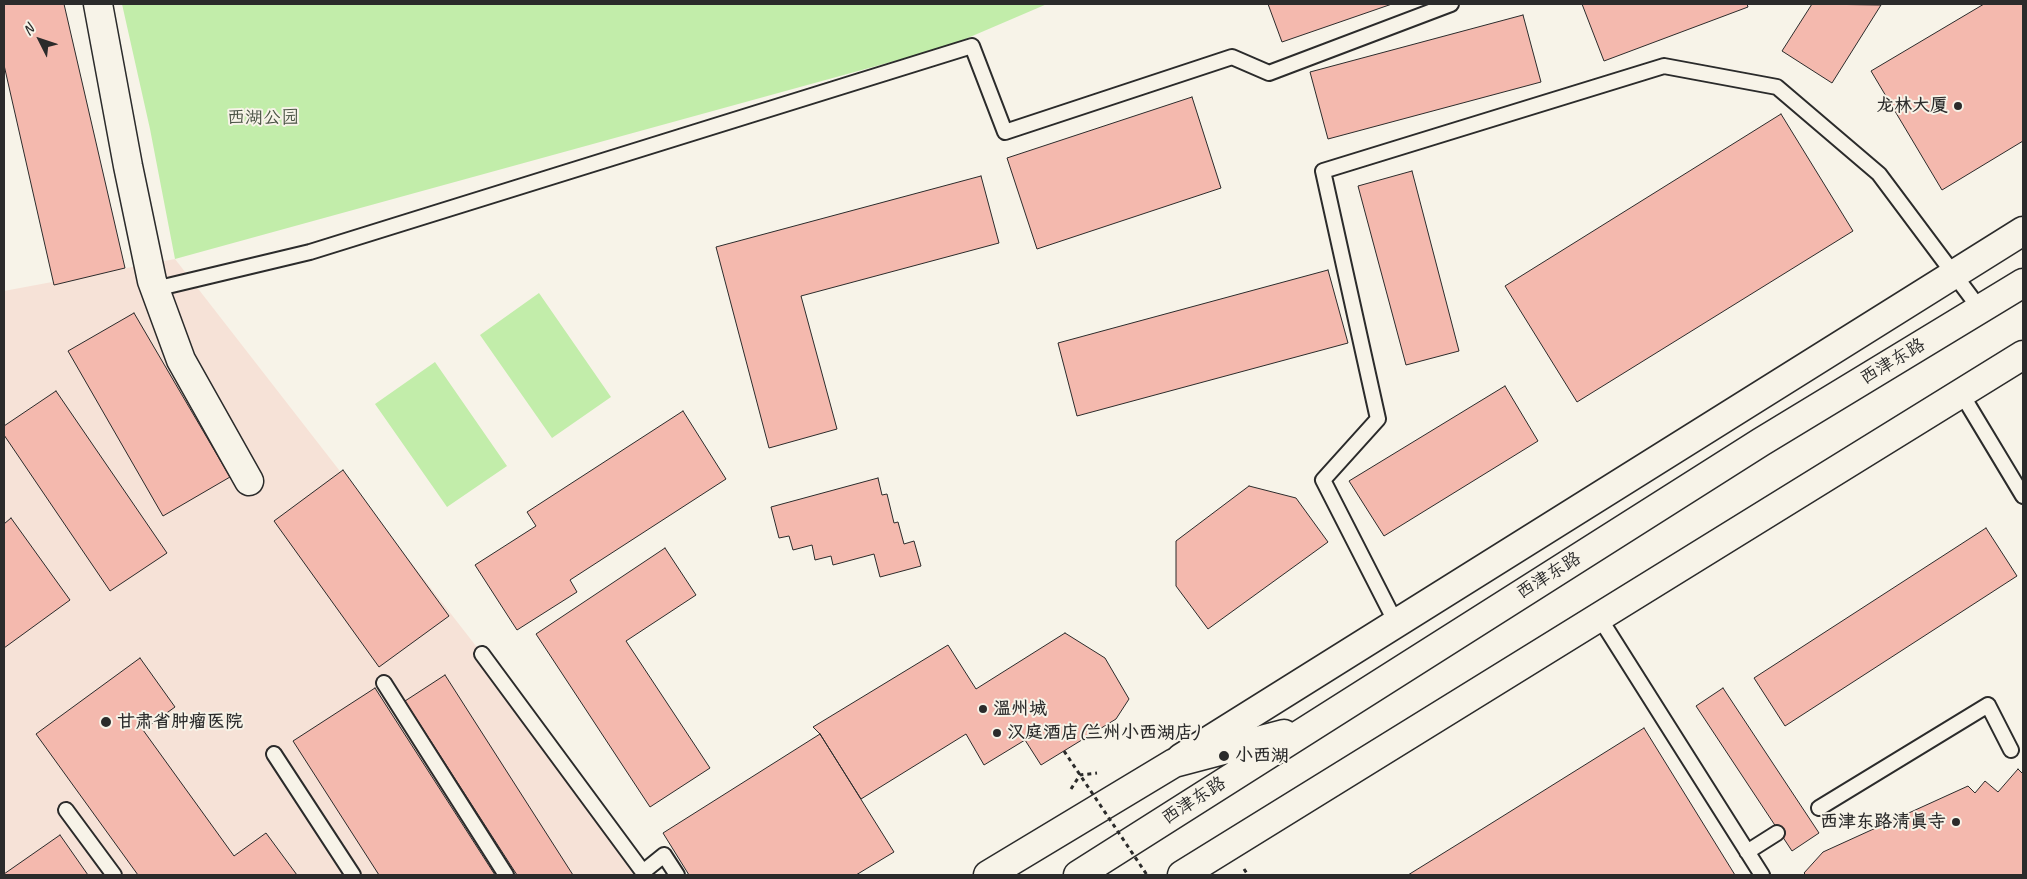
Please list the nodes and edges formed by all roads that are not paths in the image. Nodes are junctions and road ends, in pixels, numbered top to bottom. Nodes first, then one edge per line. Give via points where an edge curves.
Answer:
1 (98, 4) edge
2 (1451, 4) edge
3 (2023, 231) edge
4 (1953, 274) junction
5 (2023, 283) edge
6 (155, 289) junction
7 (1980, 310) junction
8 (2023, 355) edge
9 (1961, 393) junction
10 (249, 481) dead end
11 (2023, 496) edge
12 (1599, 617) junction
13 (1396, 623) junction
14 (482, 654) dead end
15 (384, 683) dead end
16 (1311, 727) junction
17 (2011, 750) dead end
18 (274, 754) dead end
19 (1174, 763) junction
20 (1819, 808) dead end
21 (66, 810) dead end
22 (1778, 834) dead end
23 (1748, 852) junction
24 (114, 875) edge
25 (353, 875) edge
26 (506, 875) edge
27 (677, 875) edge
28 (988, 875) edge
29 (1078, 875) edge
30 (1182, 875) edge
31 (1762, 875) edge

1 - 6 main road
2 - 6 lane via 1269,72 1232,57 1005,132 972,46 310,252
3 - 4 main road
4 - 7 lane
4 - 13 main road
4 - 13 lane via 1879,174 1777,87 1664,66 1323,171 1378,418 1323,480
5 - 7 main road, 西津东路
6 - 10 main road via 181,360
7 - 16 main road, 西津东路 via 1761,442
8 - 9 main road
9 - 11 lane
9 - 12 main road
12 - 23 lane
12 - 30 main road
13 - 19 main road
14 - 27 lane via 644,872 664,855
15 - 26 lane
16 - 19 main road
16 - 29 main road, 西津东路
17 - 20 lane via 1988,705
18 - 25 lane
19 - 28 main road
21 - 24 lane
22 - 23 lane
23 - 31 lane

